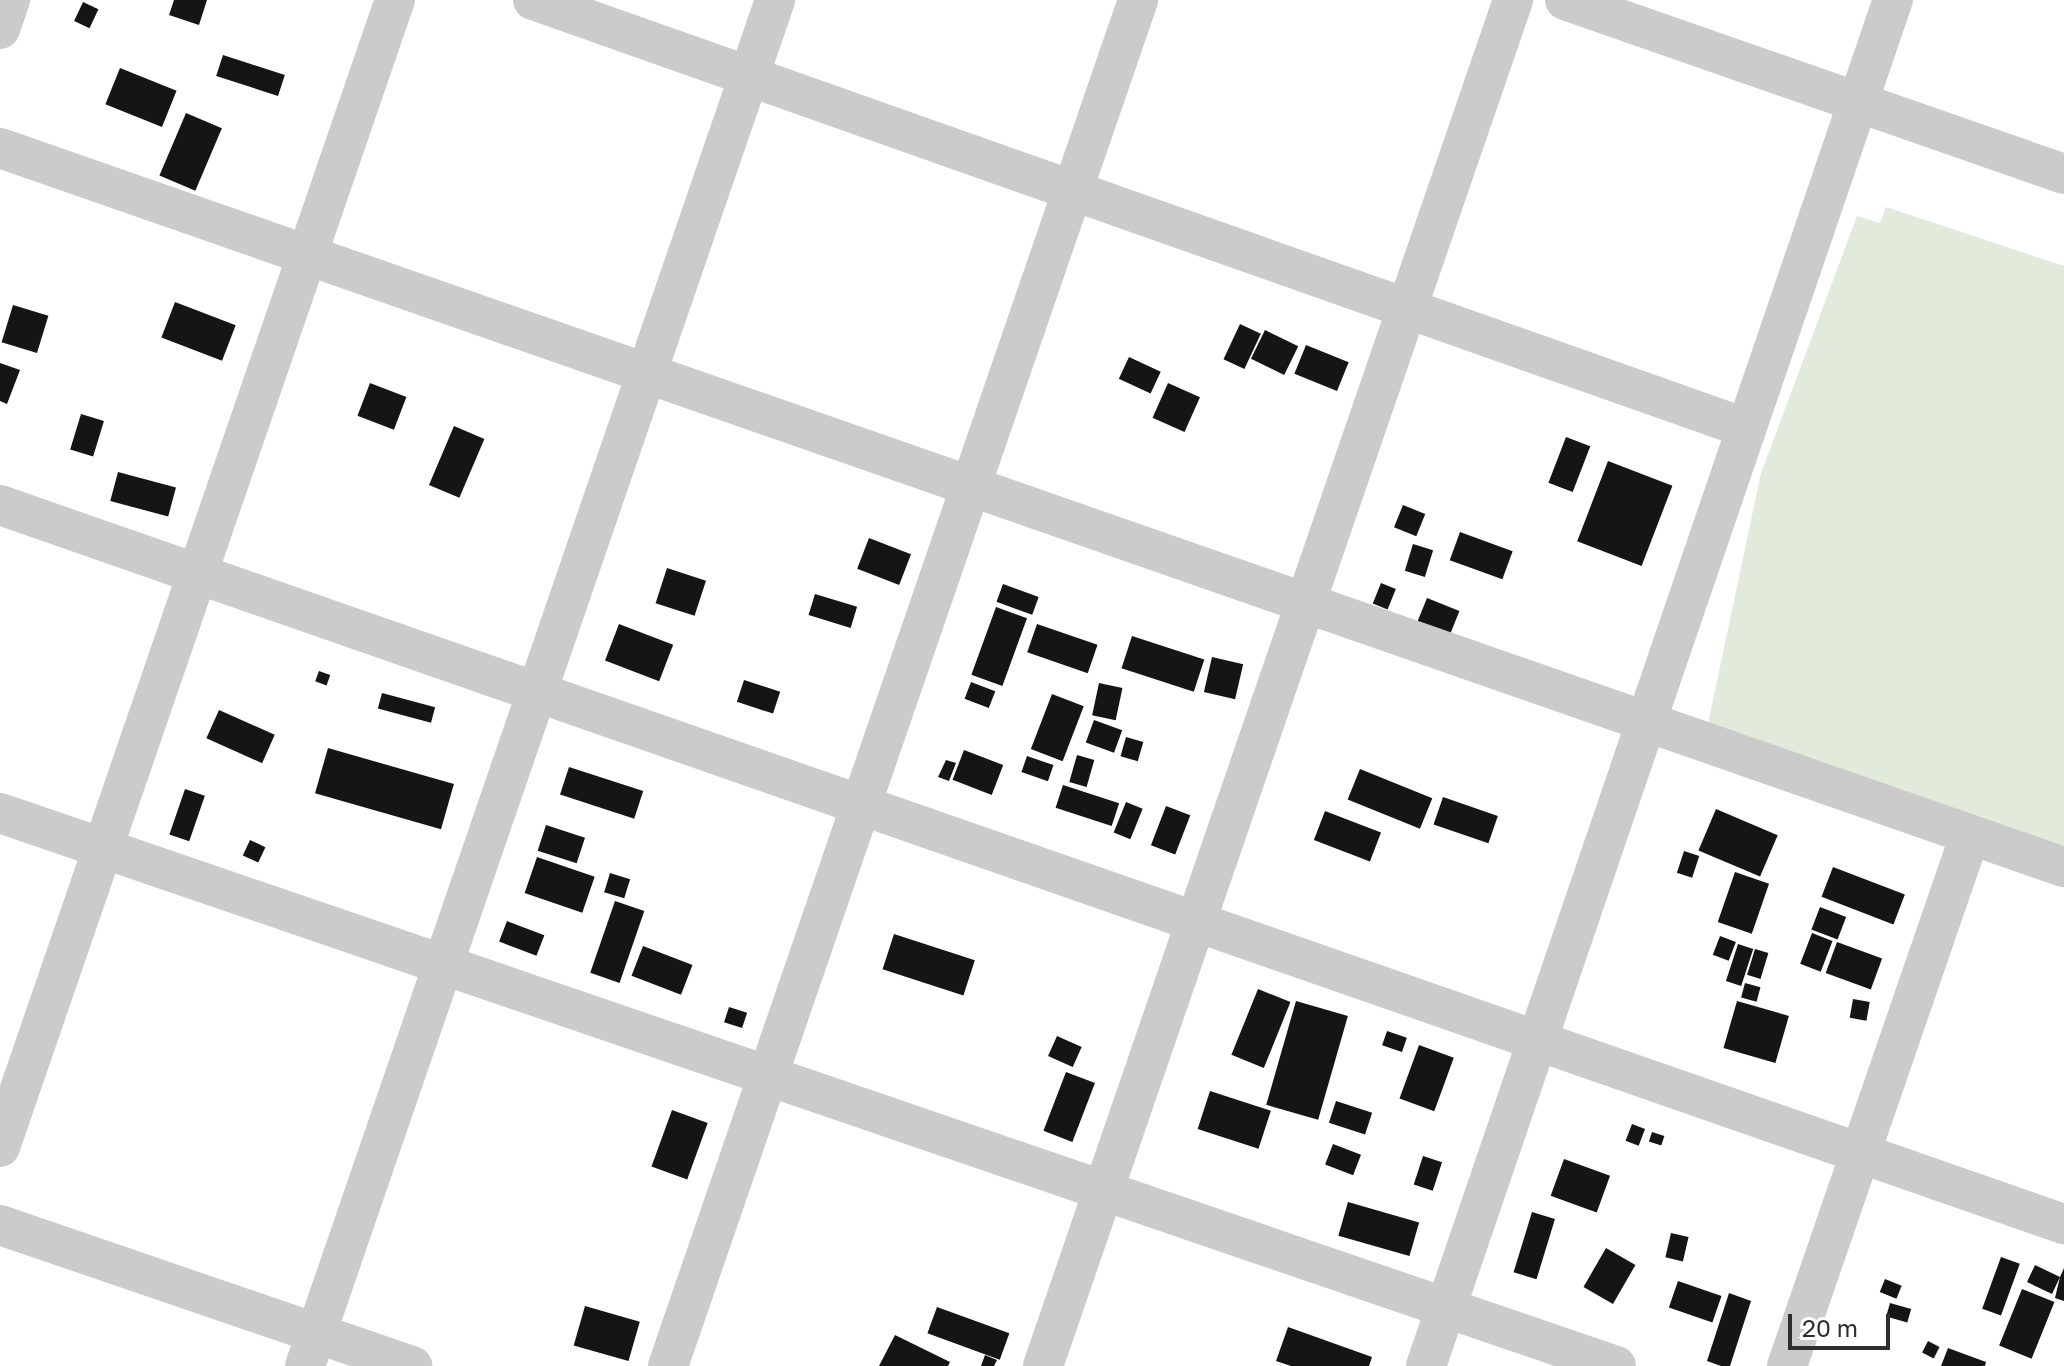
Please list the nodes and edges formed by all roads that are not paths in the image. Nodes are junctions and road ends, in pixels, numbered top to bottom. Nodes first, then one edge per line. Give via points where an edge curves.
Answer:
1 (10, 0) edge
2 (395, 0) edge
3 (533, 0) edge
4 (775, 0) edge
5 (1138, 0) edge
6 (1513, 0) edge
7 (1565, 0) edge
8 (1893, 0) edge
9 (0, 29) edge
10 (749, 76) junction
11 (1858, 102) junction
12 (0, 148) edge
13 (2064, 174) edge
14 (1072, 191) junction
15 (307, 256) junction
16 (1407, 309) junction
17 (647, 374) junction
18 (1746, 428) junction
19 (971, 486) junction
20 (0, 505) edge
21 (198, 574) junction
22 (1306, 603) junction
23 (537, 692) junction
24 (1646, 722) junction
25 (861, 805) junction
26 (0, 813) edge
27 (1970, 835) junction
28 (103, 848) junction
29 (2064, 867) edge
30 (1196, 922) junction
31 (444, 965) junction
32 (1537, 1040) junction
33 (768, 1076) junction
34 (0, 1147) edge
35 (1860, 1154) junction
36 (1103, 1191) junction
37 (2064, 1224) edge
38 (0, 1225) edge
39 (1446, 1308) junction
40 (311, 1350) edge
41 (413, 1366) edge
42 (668, 1366) edge
43 (1043, 1366) edge
44 (1426, 1366) edge
45 (1616, 1366) edge
46 (1787, 1366) edge

1 - 9 street
2 - 15 street
3 - 10 street
4 - 10 street
5 - 14 street
6 - 16 street
7 - 11 street
8 - 11 street
10 - 14 street
10 - 17 street
11 - 13 street
11 - 18 street
12 - 15 street
14 - 16 street
14 - 19 street
15 - 17 street
15 - 21 street
16 - 18 street
16 - 22 street
17 - 19 street
17 - 23 street
18 - 24 street
19 - 22 street
19 - 25 street
20 - 21 street
21 - 23 street
21 - 28 street
22 - 24 street
22 - 30 street
23 - 25 street
23 - 31 street
24 - 27 street
24 - 32 street
25 - 30 street
25 - 33 street
26 - 28 street
27 - 29 street
27 - 35 street
28 - 31 street
28 - 34 street
30 - 32 street
30 - 36 street
31 - 33 street
31 - 40 street
32 - 35 street
32 - 39 street
33 - 36 street
33 - 42 street
35 - 37 street
35 - 46 street
36 - 39 street
36 - 43 street
38 - 40 street
39 - 44 street
39 - 45 street
40 - 41 street

